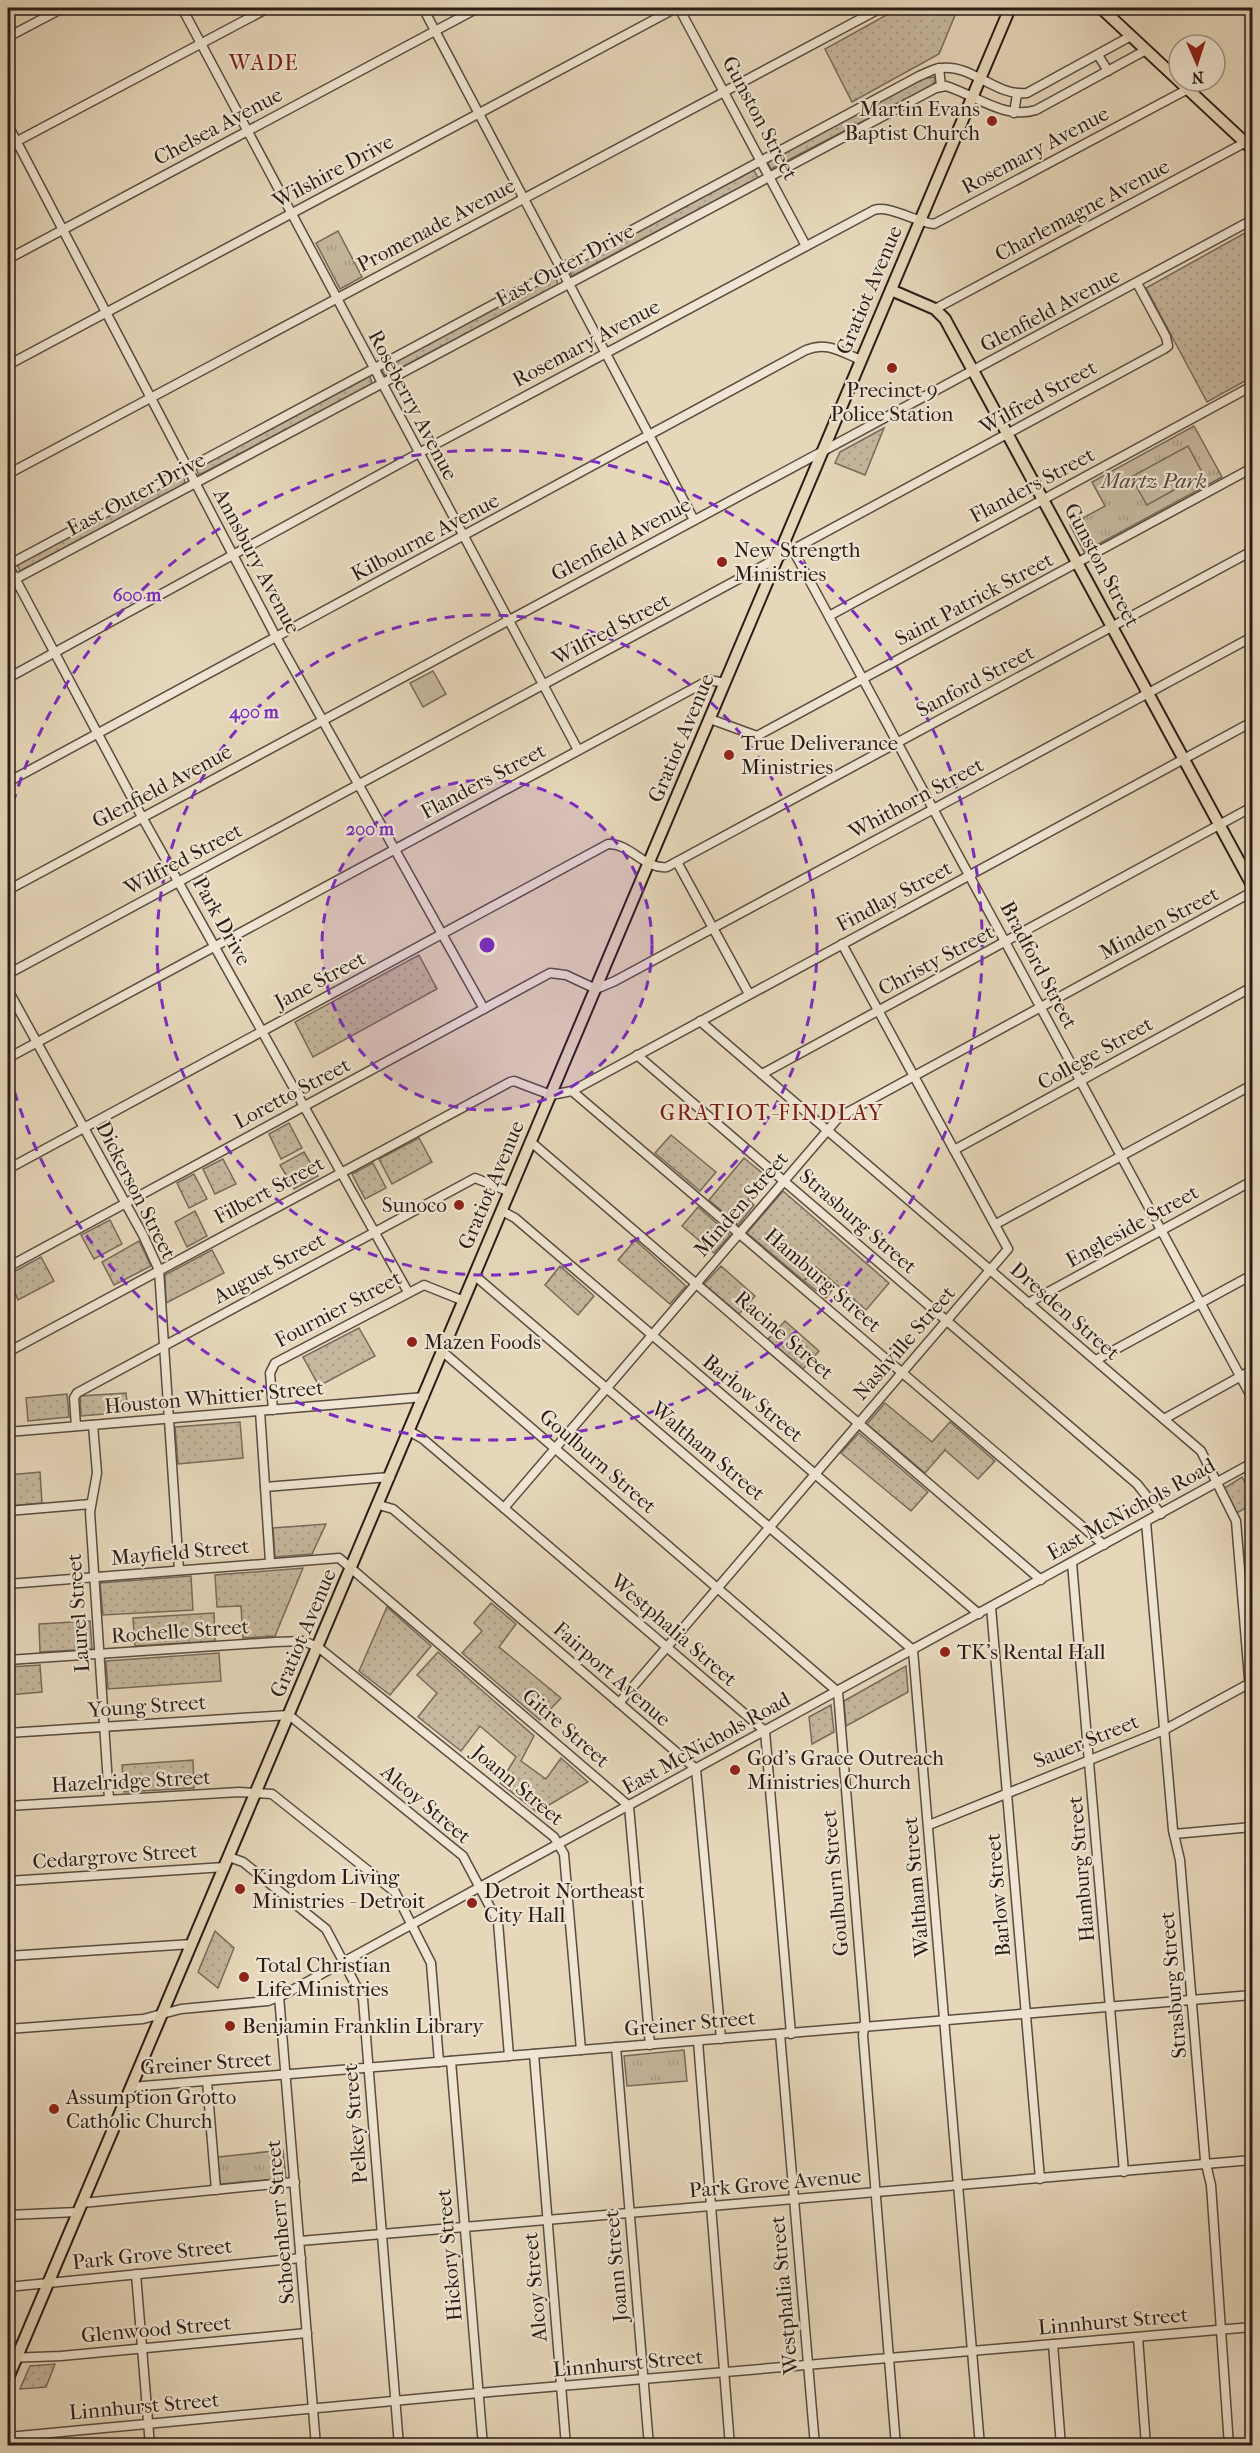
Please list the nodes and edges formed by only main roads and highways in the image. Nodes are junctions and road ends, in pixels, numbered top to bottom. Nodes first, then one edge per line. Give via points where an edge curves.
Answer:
1 (1010, 8) edge
2 (1101, 8) edge
3 (1249, 146) edge
4 (891, 290) junction
5 (1252, 885) edge
6 (12, 2358) edge
7 (8, 2378) edge

1 - 4 main road, Gratiot Avenue
2 - 3 main road
4 - 5 main road, Gunston Street via 935,309 945,319
4 - 6 main road, Gratiot Avenue via 230,1857 48,2283
6 - 7 main road, Gratiot Avenue

